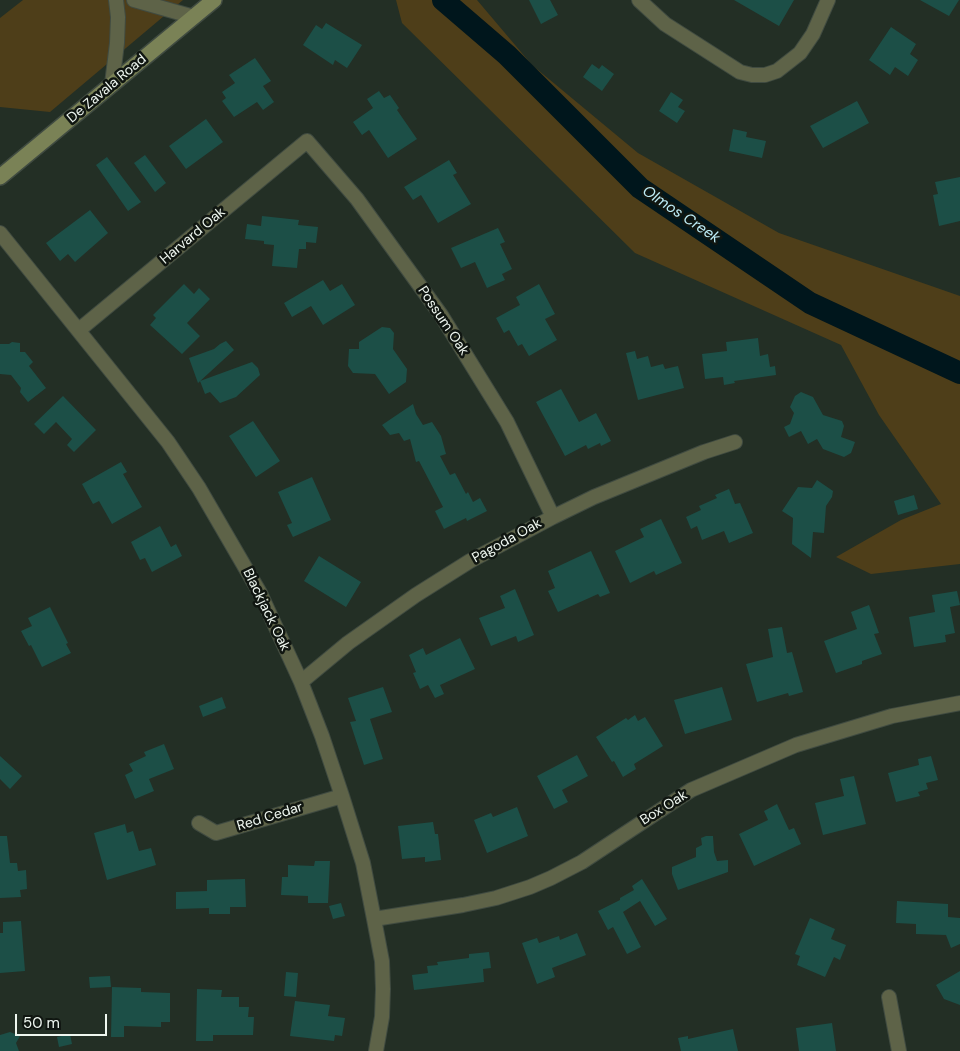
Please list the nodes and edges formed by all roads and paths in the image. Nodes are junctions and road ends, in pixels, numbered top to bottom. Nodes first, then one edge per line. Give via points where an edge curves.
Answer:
1 (116, 0) edge
2 (134, 0) edge
3 (214, 0) edge
4 (639, 0) edge
5 (828, 0) edge
6 (194, 16) junction
7 (112, 84) junction
8 (307, 141) joint
9 (0, 177) edge
10 (0, 233) edge
11 (79, 330) junction
12 (735, 442) dead end
13 (552, 517) junction
14 (301, 682) junction
15 (960, 703) edge
16 (342, 796) junction
17 (199, 823) dead end
18 (374, 919) junction
19 (889, 997) dead end
20 (376, 1051) edge
21 (900, 1051) edge

1 - 7 street via 118,17
2 - 6 street
3 - 6 main road, De Zavala Road
4 - 5 street via 665,24 740,72 752,75 777,71 800,53 813,34
6 - 7 main road, De Zavala Road
7 - 9 main road, De Zavala Road
8 - 11 street, Harvard Oak
8 - 13 street, Possum Oak via 357,199 440,315 507,422
10 - 11 street, Blackjack Oak
11 - 14 street, Blackjack Oak via 168,442 199,488 260,593
12 - 13 street, Pagoda Oak via 636,478
13 - 14 street, Pagoda Oak via 470,561 416,595 348,643
14 - 16 street, Blackjack Oak
15 - 18 street, Box Oak via 892,716 796,745 691,790 582,862 530,888 462,905
16 - 17 street, Red Cedar via 216,833
16 - 18 street, Blackjack Oak via 363,863
18 - 20 street, Blackjack Oak via 382,961 383,989
19 - 21 street

